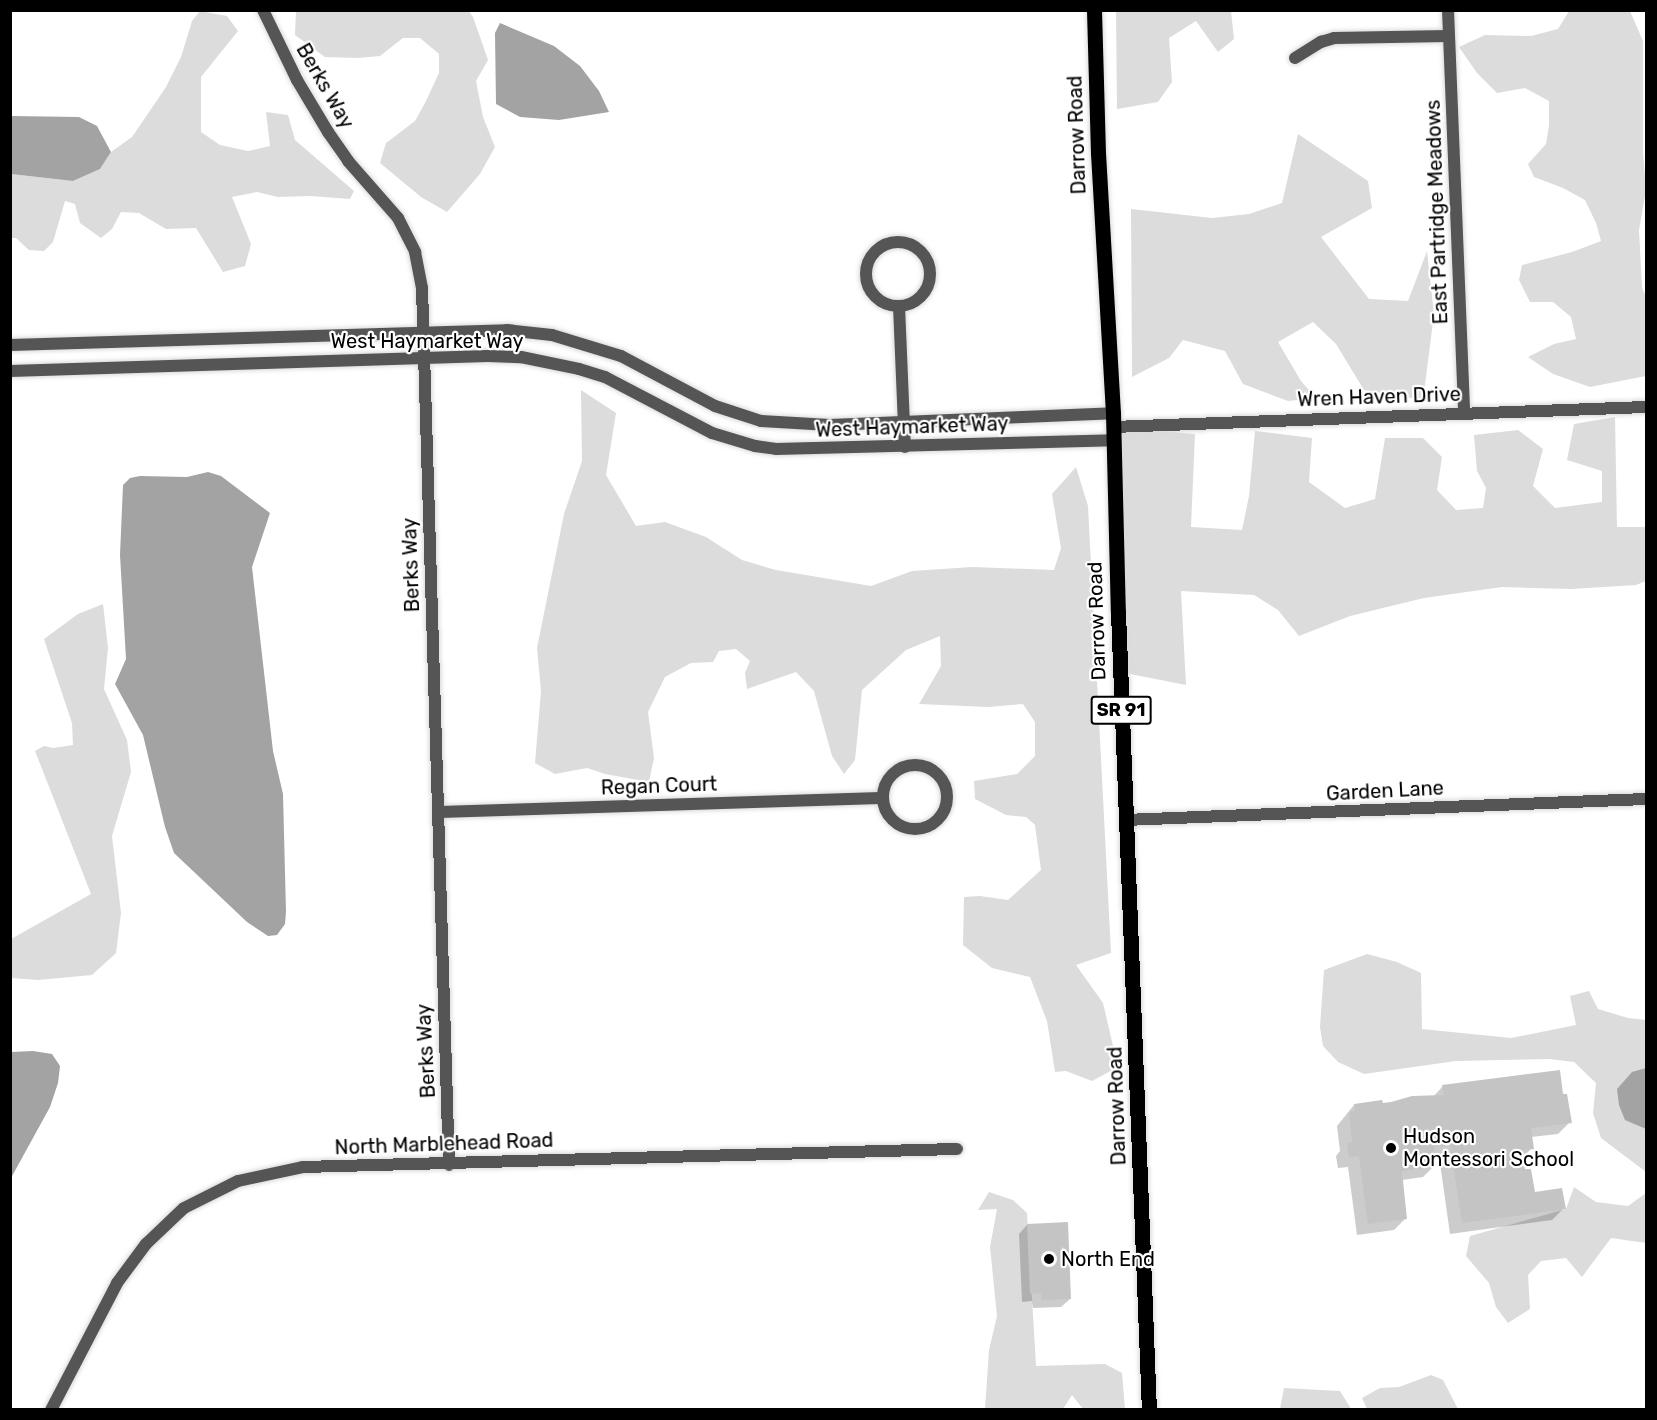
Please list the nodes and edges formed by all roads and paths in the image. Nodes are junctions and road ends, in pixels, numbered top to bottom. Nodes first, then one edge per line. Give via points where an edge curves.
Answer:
1 (263, 10) edge
2 (1094, 10) edge
3 (1448, 10) edge
4 (1448, 36) junction
5 (1294, 58) dead end
6 (899, 306) junction
7 (423, 332) junction
8 (10, 345) edge
9 (423, 359) junction
10 (10, 371) edge
11 (1647, 407) edge
12 (1464, 413) junction
13 (904, 423) junction
14 (1113, 427) junction
15 (905, 447) junction
16 (882, 798) junction
17 (1647, 799) edge
18 (438, 812) junction
19 (1125, 820) junction
20 (957, 1149) dead end
21 (449, 1165) junction
22 (51, 1410) edge
23 (1149, 1410) edge

1 - 7 street, Berks Way via 328,132 348,161 387,203 415,252 422,288
2 - 14 main road, Darrow Road / SR 91
3 - 4 street, East Partridge Meadows
4 - 5 street via 1334,38
4 - 12 street, East Partridge Meadows
6 - 6 street via 883,302 871,291 866,275 870,258 881,246 897,241 913,245 926,256 931,273 927,289 915,301
6 - 13 street
7 - 8 street, West Haymarket Way
7 - 9 street, Berks Way
7 - 13 street, West Haymarket Way via 507,330 572,340 621,356 715,406 761,421
9 - 10 street, West Haymarket Way
9 - 15 street, West Haymarket Way via 521,357 579,369 633,391 696,426 755,446 796,450
9 - 18 street, Berks Way
11 - 12 street, Wren Haven Drive
12 - 14 street, Wren Haven Drive
13 - 14 street, West Haymarket Way
13 - 15 street
14 - 15 street, West Haymarket Way
14 - 19 main road, Darrow Road / SR 91
16 - 16 street via 891,775 913,764 930,768 942,780 948,796 944,813 932,825 916,830 899,826 887,814
16 - 18 street, Regan Court
17 - 19 street, Garden Lane
18 - 21 street, Berks Way
19 - 23 main road, Darrow Road / SR 91
20 - 21 street, North Marblehead Road
21 - 22 street, North Marblehead Road via 303,1167 238,1180 184,1208 146,1244 117,1283

